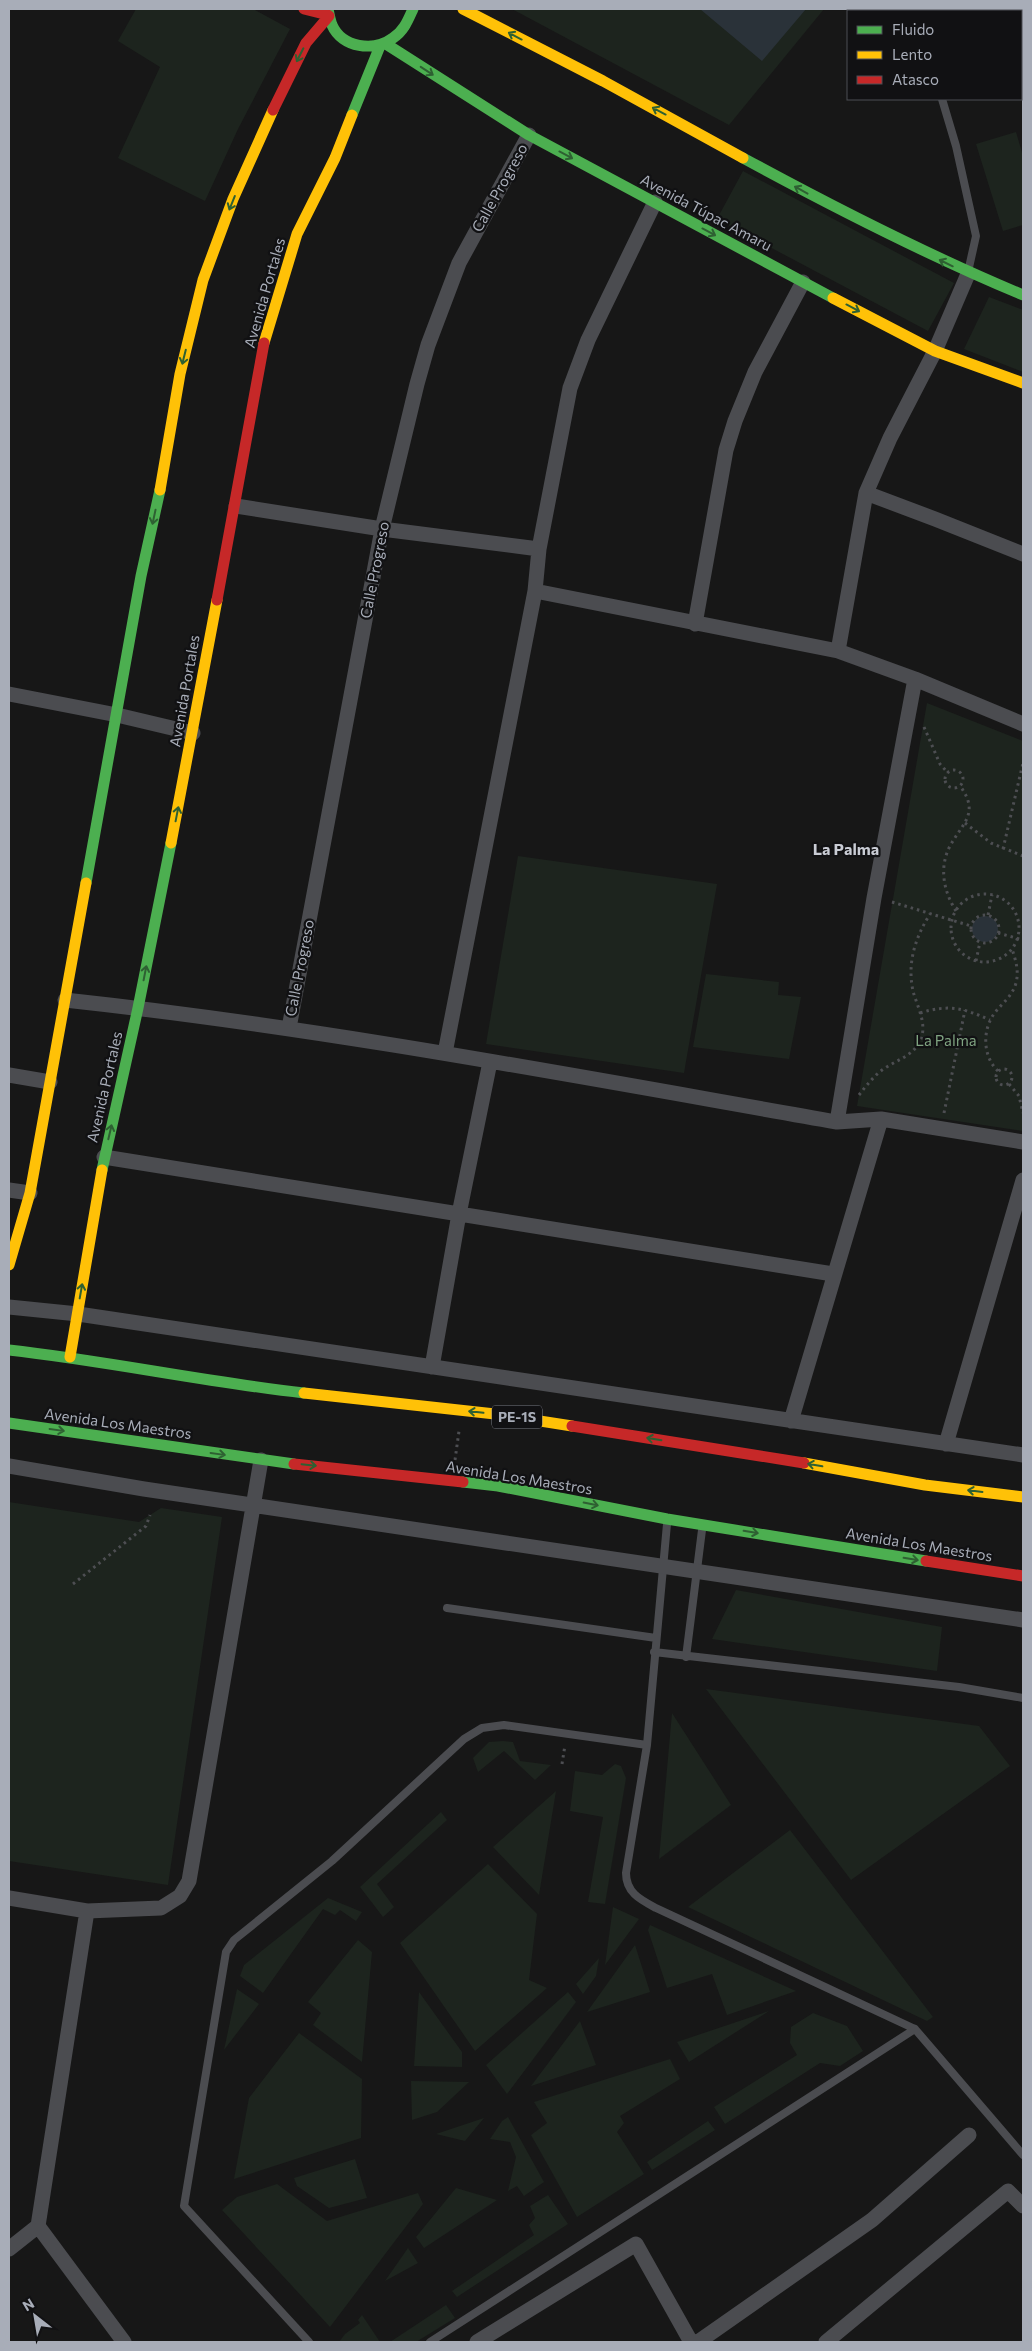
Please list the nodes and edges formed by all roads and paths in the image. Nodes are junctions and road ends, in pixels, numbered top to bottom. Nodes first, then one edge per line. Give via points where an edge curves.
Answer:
1 (304, 9) edge
2 (413, 9) edge
3 (463, 9) edge
4 (328, 13) edge
5 (383, 45) junction
6 (942, 100) edge
7 (529, 134) junction
8 (655, 202) junction
9 (968, 274) junction
10 (803, 282) junction
11 (1023, 295) edge
12 (935, 351) junction
13 (1023, 383) edge
14 (866, 493) junction
15 (236, 506) junction
16 (382, 530) junction
17 (539, 549) junction
18 (1023, 554) edge
19 (534, 592) junction
20 (695, 624) junction
21 (838, 651) junction
22 (915, 679) junction
23 (9, 694) edge
24 (117, 715) junction
25 (1023, 724) edge
26 (921, 732) dead end
27 (193, 733) junction
28 (1023, 763) edge
29 (948, 773) junction
30 (960, 786) junction
31 (965, 823) junction
32 (1003, 848) junction
33 (1023, 856) edge
34 (894, 892) dead end
35 (992, 895) junction
36 (892, 902) junction
37 (890, 912) dead end
38 (956, 912) junction
39 (930, 914) junction
40 (988, 915) junction
41 (952, 922) junction
42 (971, 926) junction
43 (998, 933) junction
44 (1018, 938) junction
45 (1023, 940) edge
46 (980, 942) junction
47 (1012, 949) junction
48 (976, 961) junction
49 (65, 1000) junction
50 (138, 1008) junction
51 (965, 1010) junction
52 (920, 1013) junction
53 (990, 1020) junction
54 (289, 1028) junction
55 (445, 1053) junction
56 (490, 1062) junction
57 (998, 1071) junction
58 (9, 1076) edge
59 (50, 1082) junction
60 (1009, 1084) junction
61 (860, 1086) dead end
62 (858, 1095) junction
63 (858, 1100) dead end
64 (1023, 1113) edge
65 (942, 1118) dead end
66 (881, 1119) junction
67 (837, 1122) junction
68 (1023, 1142) edge
69 (104, 1157) junction
70 (1023, 1180) edge
71 (9, 1190) edge
72 (30, 1194) junction
73 (459, 1214) junction
74 (9, 1265) edge
75 (833, 1274) junction
76 (9, 1307) edge
77 (78, 1314) junction
78 (9, 1350) edge
79 (70, 1357) junction
80 (432, 1367) junction
81 (791, 1421) junction
82 (460, 1423) dead end
83 (9, 1424) edge
84 (946, 1444) junction
85 (1023, 1455) edge
86 (260, 1460) junction
87 (454, 1461) dead end
88 (9, 1466) edge
89 (1023, 1497) edge
90 (252, 1504) junction
91 (150, 1515) dead end
92 (667, 1519) junction
93 (702, 1525) junction
94 (662, 1566) junction
95 (696, 1571) junction
96 (1023, 1576) edge
97 (73, 1584) dead end
98 (447, 1608) dead end
99 (1023, 1620) edge
100 (656, 1638) junction
101 (654, 1652) junction
102 (686, 1657) junction
103 (1023, 1698) edge
104 (566, 1734) junction
105 (647, 1745) junction
106 (562, 1764) dead end
107 (9, 1898) edge
108 (87, 1911) junction
109 (915, 2029) junction
110 (969, 2136) dead end
111 (1023, 2155) edge
112 (1023, 2206) edge
113 (38, 2226) junction
114 (9, 2249) edge
115 (124, 2342) edge
116 (309, 2342) edge
117 (430, 2342) edge
118 (476, 2342) edge
119 (691, 2342) edge
120 (698, 2342) edge
121 (826, 2342) edge

1 - 4 main road
2 - 5 main road via 403,32
9 -> 3 main road via 860,222
4 - 5 main road via 334,27 351,43
4 -> 24 main road via 306,43 286,81 233,199 202,280 180,374
5 -> 7 main road, Avenida Túpac Amaru
5 - 15 main road, Avenida Portales via 335,158 297,234 281,280 267,329
6 - 9 lane via 976,236
7 -> 8 main road, Avenida Túpac Amaru
7 - 16 street, Calle Progreso via 459,263 435,323
8 -> 10 main road, Avenida Túpac Amaru
8 - 17 street via 588,340 570,388
9 - 11 main road
9 - 12 street
10 -> 12 main road, Avenida Túpac Amaru
10 - 20 street via 755,372 735,420 726,450
12 - 13 main road, Avenida Túpac Amaru
12 - 14 street
14 - 18 street
14 - 21 street
15 - 16 street
15 - 27 main road, Avenida Portales
16 - 17 street
16 - 54 street, Calle Progreso
17 - 19 street
19 - 20 street
19 - 55 street
20 - 21 street
21 - 22 street
22 - 25 street
22 - 67 street
23 - 24 street
24 - 27 street
24 - 49 main road
26 - 29 path via 923,723 940,764
50 -> 27 main road, Avenida Portales
28 - 32 path
29 - 30 path via 945,778 949,786
29 - 30 path via 956,770 960,773 963,781
30 - 31 path via 969,806
31 - 32 path via 982,838
31 - 38 path via 949,848 944,871 947,894
32 - 33 path
34 - 36 path
35 - 38 path via 976,895 966,900
35 - 40 path
35 - 44 path via 1008,903 1015,911 1019,922
36 - 37 path
36 - 39 path
38 - 41 path
39 - 41 path
39 - 52 path via 921,929 911,962 913,991
40 - 42 path via 978,916
40 - 43 path via 998,924
41 - 42 path
41 - 48 path via 953,940 959,950
42 - 46 path via 973,936
43 - 44 path
43 - 46 path via 993,940
44 - 45 path
44 - 47 path
46 - 48 path
47 - 48 path via 1000,959
47 - 53 path via 1018,971 1016,982 1006,1002
49 - 50 street
49 - 59 main road
50 - 54 street
69 -> 50 main road, Avenida Portales
51 - 52 path via 944,1007
51 - 53 path
51 - 65 path
52 - 62 path via 921,1040 914,1049 875,1076
53 - 57 path via 985,1042 993,1066
54 - 55 street
55 - 56 street
56 - 67 street
56 - 73 street
57 - 60 path via 997,1083 1002,1086
57 - 60 path via 1005,1069 1011,1073
58 - 59 street
59 - 72 main road
60 - 64 path via 1018,1096
61 - 62 path
62 - 63 path
66 - 67 street
66 - 68 street
66 - 75 street
69 - 73 street
77 -> 69 main road, Avenida Portales
70 - 84 street
71 - 72 street
72 - 74 main road
73 - 75 street
73 - 80 street
75 - 81 street
76 - 77 street
77 - 79 main road, Avenida Portales
77 - 80 street
78 - 79 main road, PE-1S
89 -> 79 main road, PE-1S via 495,1414 226,1384
80 - 81 street
81 - 84 street
82 - 87 path
83 -> 86 main road, Avenida Los Maestros
84 - 85 street
86 - 90 street
86 -> 92 main road, Avenida Los Maestros via 498,1486
88 - 90 street
90 - 94 street
90 - 108 street via 189,1881 180,1896 161,1908
91 - 97 path via 146,1526
92 - 93 main road, Avenida Los Maestros
92 - 94 lane
93 - 95 lane
93 -> 96 main road, Avenida Los Maestros
94 - 95 street
94 - 100 lane
95 - 99 street
95 - 102 lane
98 - 100 lane
100 - 101 lane
101 - 102 lane
101 - 105 lane
102 - 103 lane via 959,1687
104 - 105 lane
104 - 106 path
104 - 116 lane via 504,1726 482,1728 464,1739 332,1862 234,1940 226,1952 184,2206
105 - 109 lane via 626,1873 633,1894 656,1908
107 - 108 street
108 - 113 street
109 - 111 lane
109 - 117 lane
110 - 120 street via 872,2220
112 - 121 street via 1008,2191
113 - 114 street
113 - 115 street
118 - 119 street via 636,2244

